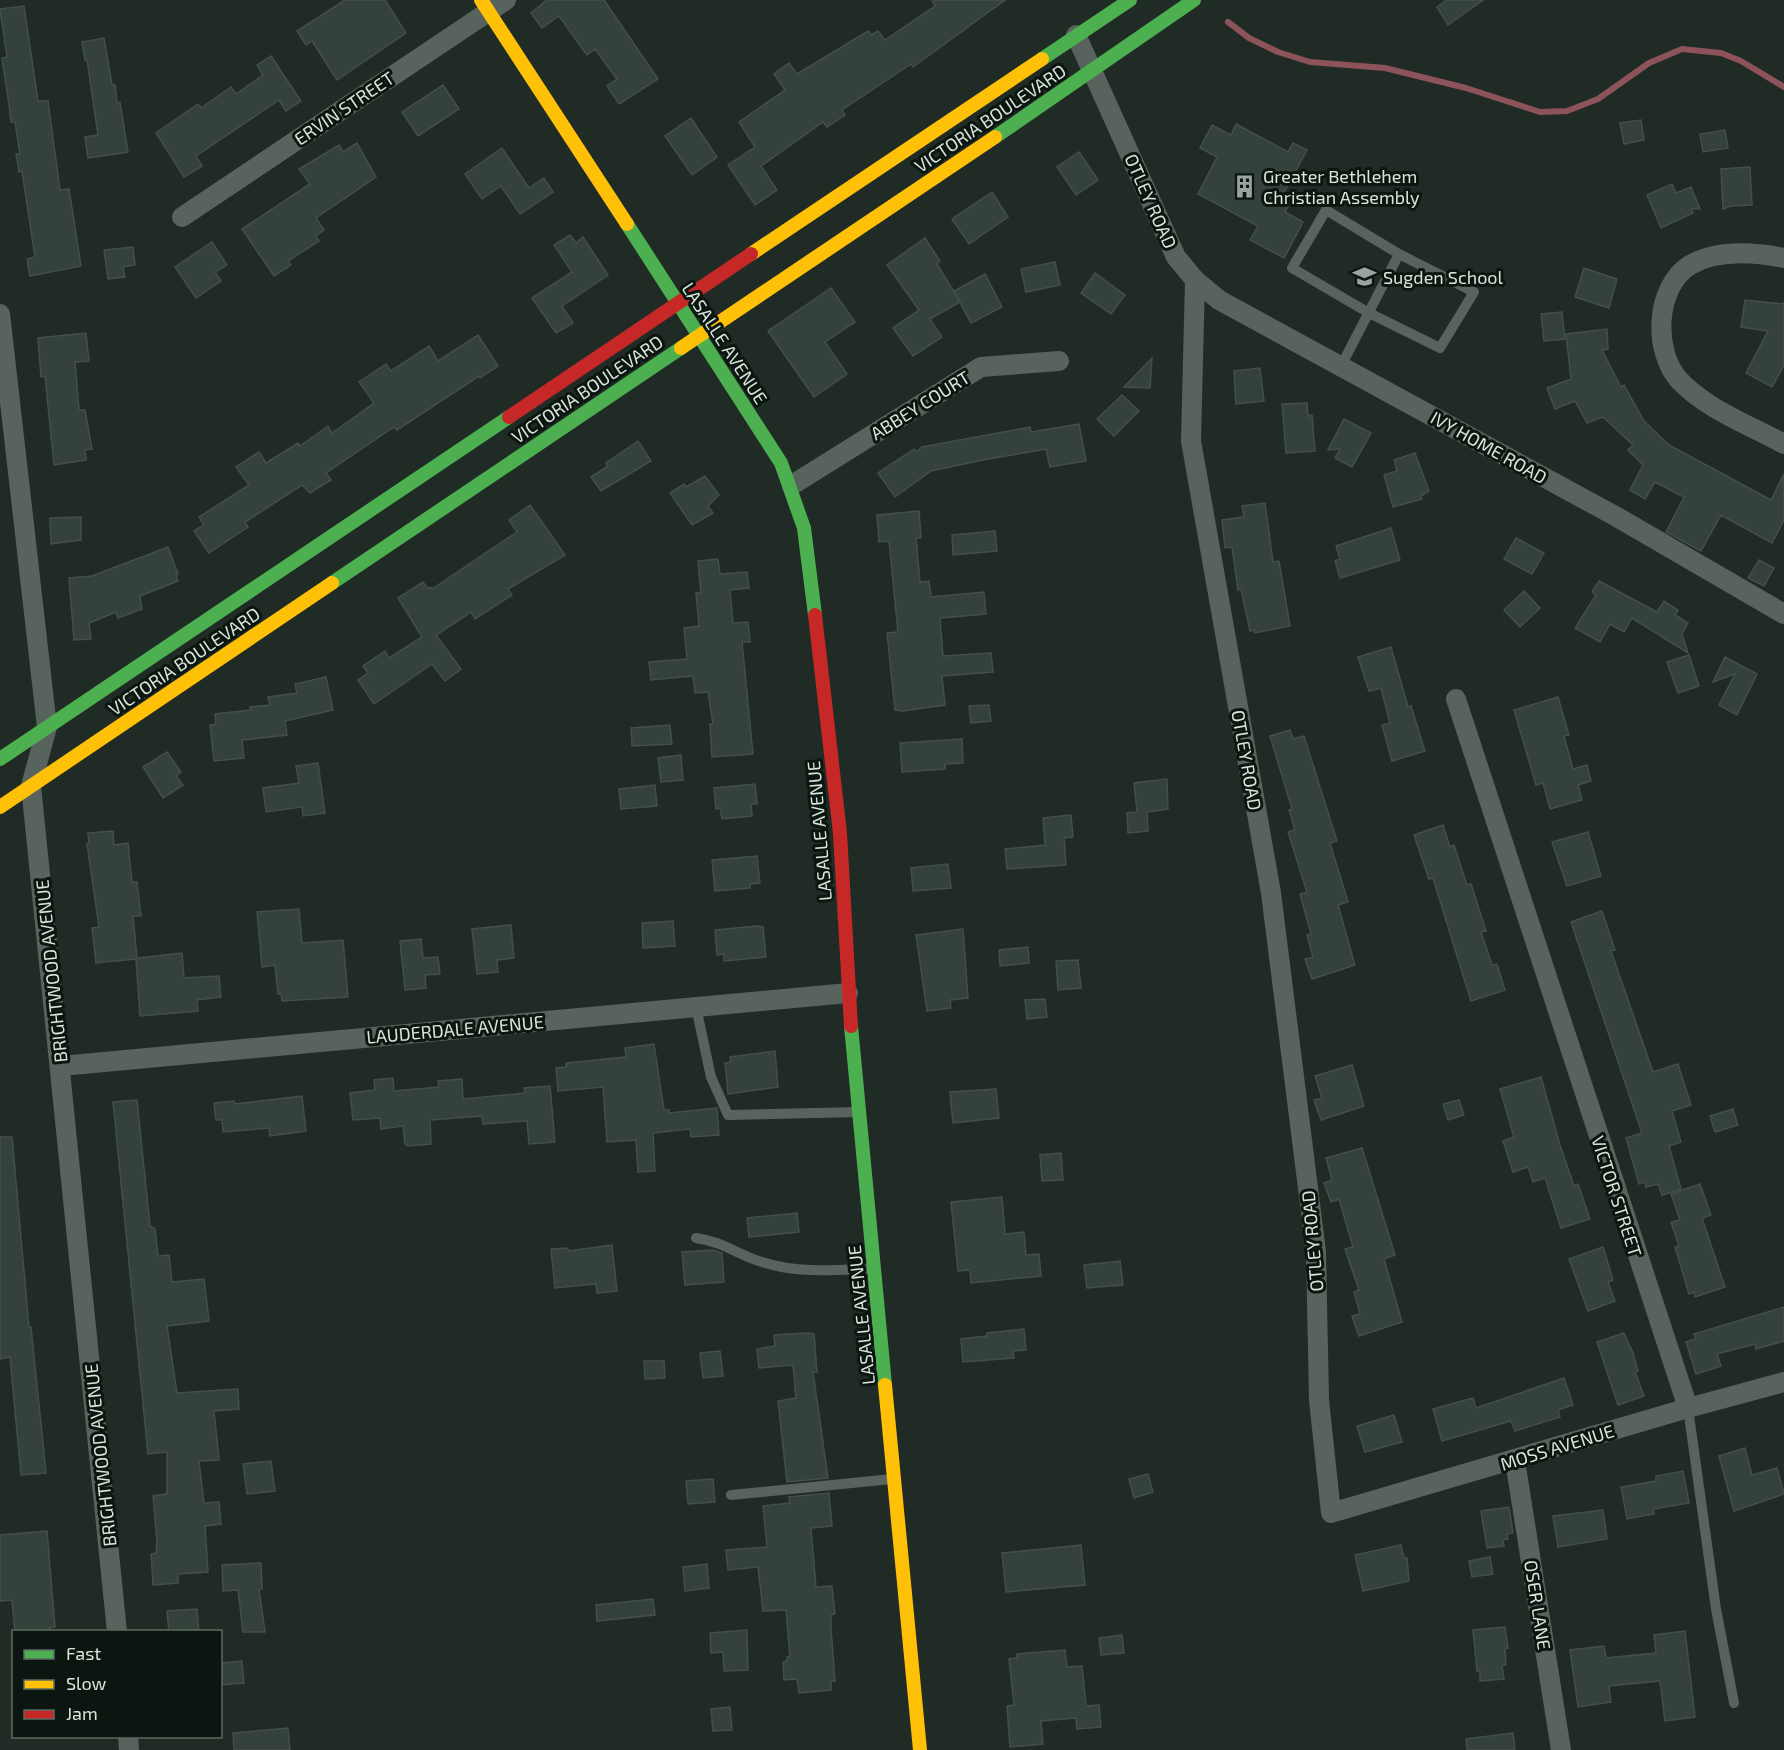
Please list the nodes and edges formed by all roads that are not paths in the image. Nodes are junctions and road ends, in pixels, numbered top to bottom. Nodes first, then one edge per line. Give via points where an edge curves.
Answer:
1 (506, 0) edge
2 (1130, 0) edge
3 (1194, 0) edge
4 (485, 6) edge
5 (1076, 35) junction
6 (1093, 71) junction
7 (182, 217) dead end
8 (1399, 254) junction
9 (1784, 258) edge
10 (1195, 280) junction
11 (677, 303) junction
12 (1369, 313) junction
13 (0, 314) edge
14 (698, 335) junction
15 (1059, 361) dead end
16 (1341, 366) junction
17 (1784, 444) edge
18 (792, 485) junction
19 (1784, 614) edge
20 (1456, 699) dead end
21 (47, 727) junction
22 (0, 759) edge
23 (31, 786) junction
24 (0, 807) edge
25 (848, 993) junction
26 (696, 1007) junction
27 (61, 1066) junction
28 (860, 1112) junction
29 (696, 1238) dead end
30 (874, 1268) junction
31 (1784, 1382) edge
32 (1688, 1408) junction
33 (1515, 1461) junction
34 (895, 1479) junction
35 (731, 1494) dead end
36 (1331, 1513) joint
37 (117, 1630) edge
38 (1734, 1703) dead end
39 (920, 1750) edge
40 (1561, 1750) edge

1 - 4 street, ERVIN STREET
2 - 5 main road, VICTORIA BOULEVARD
3 - 6 main road, VICTORIA BOULEVARD
4 - 7 street, ERVIN STREET
4 - 11 main road, LASALLE AVENUE
5 - 6 street, OTLEY ROAD
5 - 11 main road, VICTORIA BOULEVARD
6 - 10 street, OTLEY ROAD via 1176,257
6 - 14 main road, VICTORIA BOULEVARD
8 - 12 lane
8 - 12 lane via 1474,292 1440,348
8 - 12 lane via 1326,210 1292,268
9 - 17 street via 1744,253 1705,259 1689,266 1677,277 1661,321 1662,348 1679,380 1700,398
10 - 16 street, IVY HOME ROAD via 1220,300
10 - 36 street, OTLEY ROAD via 1191,441 1271,893 1316,1252 1319,1400
11 - 14 main road, LASALLE AVENUE
11 - 21 main road, VICTORIA BOULEVARD
12 - 16 lane
13 - 21 street, BRIGHTWOOD AVENUE
14 - 18 main road, LASALLE AVENUE via 776,453
14 - 23 main road, VICTORIA BOULEVARD
15 - 18 street, ABBEY COURT via 981,367
16 - 19 street, IVY HOME ROAD via 1617,517
18 - 25 main road, LASALLE AVENUE via 806,539 839,821
20 - 32 street, VICTOR STREET
21 - 22 main road, VICTORIA BOULEVARD
21 - 23 street, BRIGHTWOOD AVENUE
23 - 24 main road, VICTORIA BOULEVARD
23 - 27 street, BRIGHTWOOD AVENUE
25 - 26 street, LAUDERDALE AVENUE
25 - 28 main road, LASALLE AVENUE
26 - 27 street, LAUDERDALE AVENUE
26 - 28 lane via 711,1077 728,1115
27 - 37 street, BRIGHTWOOD AVENUE
28 - 30 main road, LASALLE AVENUE
29 - 30 lane via 718,1241 762,1262 809,1271
30 - 34 main road, LASALLE AVENUE
31 - 32 street, MOSS AVENUE
32 - 33 street, MOSS AVENUE
32 - 38 lane, VICTOR STREET via 1716,1608
33 - 36 street, MOSS AVENUE
33 - 40 street, OSER LANE
34 - 35 lane
34 - 39 main road, LASALLE AVENUE

